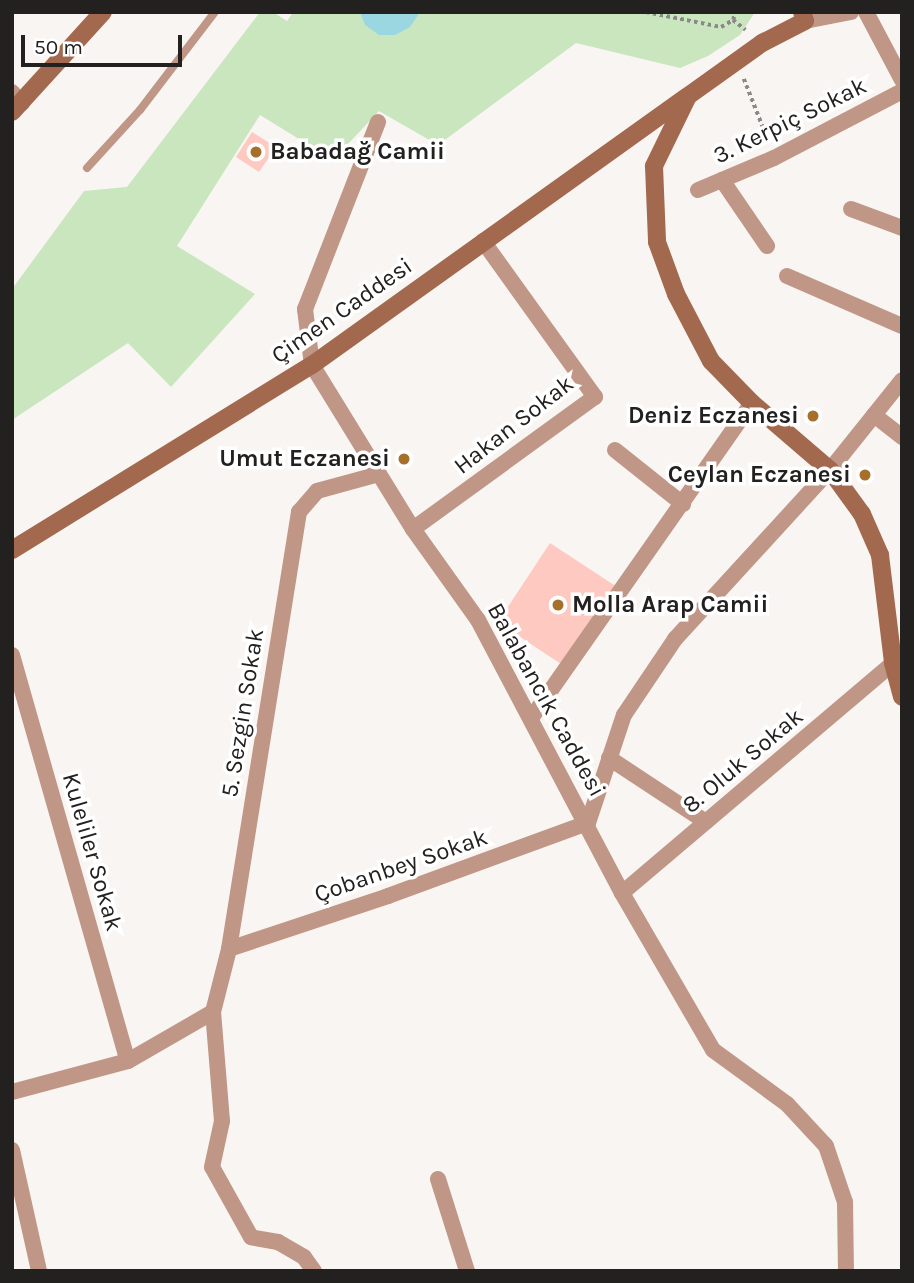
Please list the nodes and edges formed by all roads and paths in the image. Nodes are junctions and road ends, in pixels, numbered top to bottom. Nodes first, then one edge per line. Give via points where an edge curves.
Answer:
1 (215, 12) edge
2 (646, 12) edge
3 (735, 12) edge
4 (851, 12) edge
5 (866, 12) edge
6 (93, 17) edge
7 (804, 17) edge
8 (733, 20) junction
9 (762, 43) junction
10 (737, 60) junction
11 (902, 80) edge
12 (902, 91) edge
13 (688, 96) junction
14 (15, 102) edge
15 (378, 122) dead end
16 (774, 158) junction
17 (87, 168) dead end
18 (722, 180) junction
19 (698, 190) dead end
20 (850, 209) dead end
21 (902, 228) edge
22 (483, 241) junction
23 (767, 246) dead end
24 (787, 276) dead end
25 (902, 326) edge
26 (312, 365) junction
27 (902, 380) edge
28 (752, 404) junction
29 (874, 415) junction
30 (902, 437) edge
31 (615, 450) dead end
32 (830, 470) junction
33 (379, 474) junction
34 (683, 504) junction
35 (413, 529) junction
36 (12, 550) edge
37 (12, 655) edge
38 (893, 663) junction
39 (902, 697) edge
40 (532, 717) junction
41 (609, 758) junction
42 (706, 822) junction
43 (588, 823) junction
44 (622, 893) junction
45 (229, 949) junction
46 (212, 1012) junction
47 (128, 1061) junction
48 (12, 1092) edge
49 (12, 1150) edge
50 (438, 1179) dead end
51 (39, 1271) edge
52 (314, 1271) edge
53 (467, 1271) edge
54 (846, 1271) edge

1 - 17 lane via 140,110
2 - 8 path via 721,27
3 - 8 path
4 - 7 street
5 - 11 street
6 - 14 main road
7 - 9 main road, Çimen Caddesi
8 - 9 path
9 - 10 main road, Çimen Caddesi
10 - 13 main road, Çimen Caddesi
10 - 16 path
12 - 16 street, 3. Kerpiç Sokak
13 - 22 main road, Çimen Caddesi
13 - 28 main road via 654,166 657,242 694,334 711,361
15 - 26 street, Balabancık Caddesi via 305,309
16 - 18 street, 3. Kerpiç Sokak
18 - 19 street, 3. Kerpiç Sokak
18 - 23 street
20 - 21 street
22 - 26 main road, Çimen Caddesi
22 - 35 street, Hakan Sokak via 595,397
24 - 25 street
26 - 33 street, Balabancık Caddesi
26 - 36 main road, Çimen Caddesi
27 - 29 street
28 - 32 main road
28 - 34 street
29 - 30 street
29 - 32 street
31 - 34 street
32 - 38 main road via 862,514 880,555
32 - 41 street via 676,639 624,715
33 - 35 street, Balabancık Caddesi
33 - 45 street, 5. Sezgin Sokak via 317,491 299,512
34 - 40 street
35 - 40 street, Balabancık Caddesi via 478,620
37 - 47 street, Kuleliler Sokak
38 - 39 main road
38 - 42 street, 8. Oluk Sokak
40 - 43 street, Balabancık Caddesi
41 - 42 street
41 - 43 street
42 - 44 street, 8. Oluk Sokak
43 - 44 street, Balabancık Caddesi
43 - 45 street, Çobanbey Sokak via 388,897
44 - 54 street, Balabancık Caddesi via 713,1050 787,1104 826,1146 845,1202
45 - 46 street, 5. Sezgin Sokak
46 - 47 street
46 - 52 street via 222,1121 212,1167 251,1237 278,1242 304,1257
47 - 48 street
49 - 51 street
50 - 53 street

